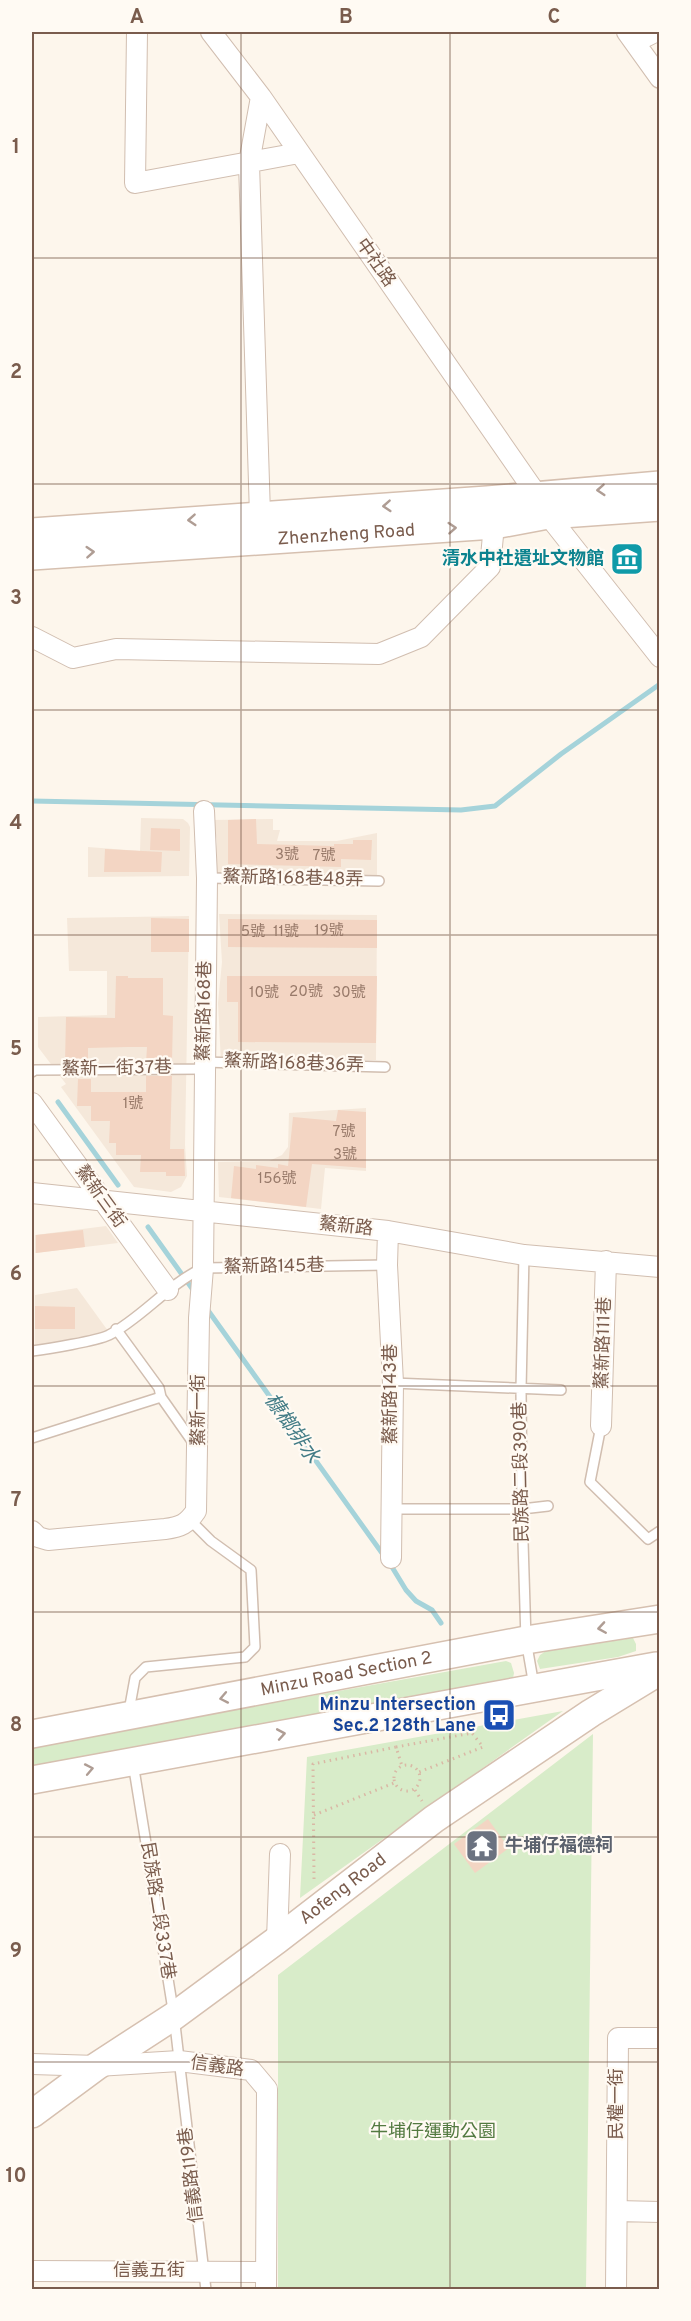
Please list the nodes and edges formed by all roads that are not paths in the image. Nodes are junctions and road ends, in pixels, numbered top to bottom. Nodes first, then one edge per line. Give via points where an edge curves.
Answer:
1 (137, 32) edge
2 (211, 32) edge
3 (655, 32) edge
4 (631, 37) edge
5 (660, 78) edge
6 (261, 96) junction
7 (299, 153) junction
8 (249, 163) junction
9 (660, 485) edge
10 (543, 505) junction
11 (660, 507) edge
12 (491, 512) junction
13 (260, 515) junction
14 (32, 532) edge
15 (32, 556) edge
16 (32, 637) edge
17 (660, 657) edge
18 (204, 811) dead end
19 (207, 878) junction
20 (379, 881) dead end
21 (204, 1065) junction
22 (385, 1067) dead end
23 (32, 1072) edge
24 (32, 1103) edge
25 (32, 1193) edge
26 (102, 1201) junction
27 (202, 1212) junction
28 (388, 1231) junction
29 (524, 1254) junction
30 (606, 1261) junction
31 (387, 1264) junction
32 (660, 1267) edge
33 (198, 1275) junction
34 (173, 1286) junction
35 (116, 1329) junction
36 (32, 1351) edge
37 (393, 1383) junction
38 (521, 1389) junction
39 (561, 1390) dead end
40 (160, 1397) junction
41 (601, 1426) joint
42 (32, 1438) edge
43 (198, 1450) junction
44 (548, 1506) dead end
45 (390, 1509) junction
46 (522, 1509) junction
47 (190, 1520) junction
48 (32, 1531) edge
49 (660, 1532) edge
50 (391, 1557) dead end
51 (660, 1619) edge
52 (526, 1640) junction
53 (660, 1665) edge
54 (660, 1671) edge
55 (534, 1690) junction
56 (129, 1717) junction
57 (32, 1734) edge
58 (133, 1761) junction
59 (32, 1780) edge
60 (280, 1854) dead end
61 (277, 1940) junction
62 (174, 2016) junction
63 (660, 2038) edge
64 (179, 2061) junction
65 (32, 2064) edge
66 (97, 2066) junction
67 (32, 2114) edge
68 (617, 2211) junction
69 (660, 2212) edge
70 (32, 2271) edge
71 (204, 2280) edge
72 (266, 2281) edge
73 (616, 2289) edge

1 - 8 street via 135,183
2 - 6 street, 中社路
3 - 4 street
4 - 5 street
6 - 7 street, 中社路
6 - 8 street
7 - 8 street
7 - 10 street, 中社路
8 - 13 street
9 -> 10 street, Zhenzheng Road
10 - 11 street, Zhenzheng Road
10 - 12 street, Zhenzheng Road
10 - 17 street, 中社路
12 -> 13 street, Zhenzheng Road
15 -> 12 street, Zhenzheng Road
12 - 16 street via 490,567 421,637 379,654 116,649 73,658
13 -> 14 street, Zhenzheng Road
18 - 19 street, 鰲新路168巷
19 - 20 lane, 鰲新路168巷48弄
19 - 21 street, 鰲新路168巷
21 - 22 lane, 鰲新路168巷36弄
21 - 23 lane, 鰲新一街37巷
21 - 27 street, 鰲新路168巷
24 - 26 street, 鰲新三街
25 - 26 street, 鰲新路
26 - 27 street, 鰲新路
26 - 34 street, 鰲新三街
27 - 28 street, 鰲新路
27 - 33 street, 鰲新一街
28 - 29 street, 鰲新路
28 - 31 street, 鰲新路143巷
29 - 30 street, 鰲新路
29 - 38 lane, 民族路二段390巷
30 - 32 street, 鰲新路
30 - 41 street, 鰲新路111巷
31 - 33 lane, 鰲新路145巷
31 - 37 street, 鰲新路143巷
33 - 34 lane, 鰲新路145巷
33 - 43 street, 鰲新一街
34 - 35 lane, 鰲新路145巷
35 - 36 lane, 鰲新路145巷 via 108,1336
35 - 40 lane via 159,1388
37 - 38 lane
37 - 45 street, 鰲新路143巷
38 - 39 lane
38 - 46 lane, 民族路二段390巷
40 - 42 lane
40 - 43 lane
41 - 49 lane via 590,1482 648,1539
43 - 47 street, 鰲新一街 via 198,1499
44 - 46 lane
45 - 46 lane
45 - 50 street, 鰲新路143巷
46 - 52 lane, 民族路二段390巷
47 - 48 street via 181,1527 48,1540
47 - 56 lane via 251,1570 255,1647 245,1657 146,1667 135,1678
51 -> 52 street, Minzu Road Section 2
52 - 55 lane, 民族路二段390巷
52 -> 56 street, Minzu Road Section 2
53 - 55 street
54 - 61 street, Aofeng Road via 434,1819
58 -> 55 street
56 - 57 street, Minzu Road Section 2
59 -> 58 street
58 - 62 lane, 民族路二段337巷
60 - 61 street
61 - 62 street, Aofeng Road
62 - 64 lane, 民族路二段337巷
62 - 66 street, Aofeng Road
63 - 68 street, 民權一街 via 618,2038
64 - 66 street, 信義路
64 - 71 lane, 信義路119巷
64 - 72 street, 信義路 via 251,2070 267,2089
65 - 66 street, 信義路
66 - 67 street, Aofeng Road
68 - 69 street
68 - 73 street, 民權一街
70 - 71 street, 信義五街
71 - 72 street, 信義五街

